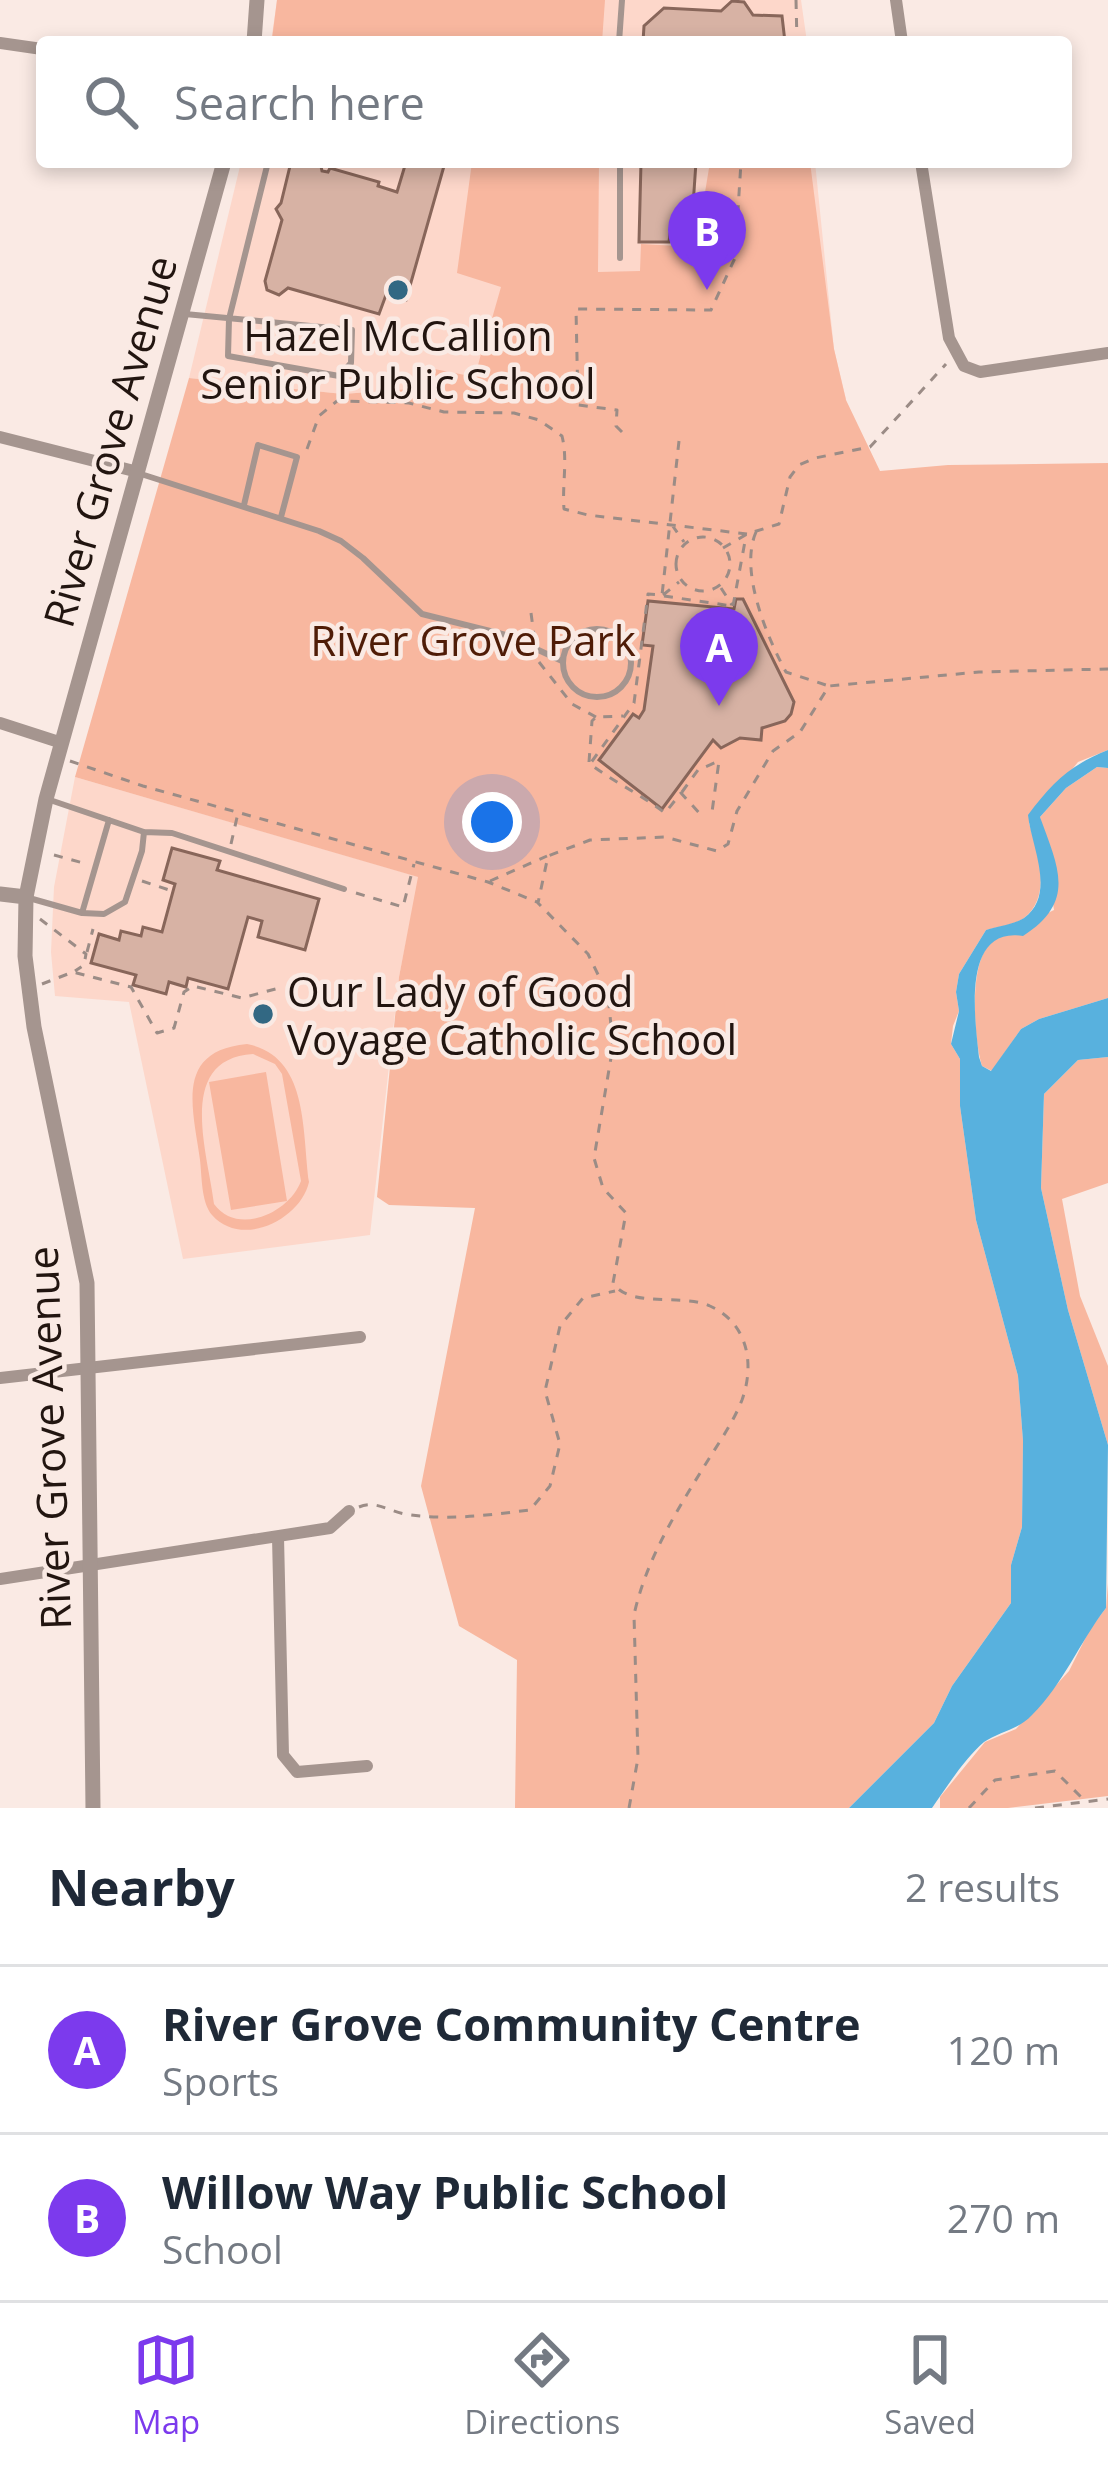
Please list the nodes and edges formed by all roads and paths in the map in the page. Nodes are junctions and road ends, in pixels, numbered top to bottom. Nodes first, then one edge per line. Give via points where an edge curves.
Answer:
1 (256, 0) edge
2 (622, 0) edge
3 (796, 0) edge
4 (896, 0) edge
5 (254, 36) edge
6 (619, 36) edge
7 (797, 36) edge
8 (901, 36) edge
9 (0, 44) edge
10 (36, 48) edge
11 (222, 168) edge
12 (267, 168) edge
13 (620, 168) edge
14 (741, 168) edge
15 (922, 168) edge
16 (620, 258) dead end
17 (182, 314) junction
18 (229, 319) junction
19 (1108, 353) edge
20 (955, 354) junction
21 (622, 432) dead end
22 (0, 437) edge
23 (679, 441) dead end
24 (298, 457) junction
25 (137, 472) junction
26 (244, 505) junction
27 (281, 517) junction
28 (671, 524) junction
29 (757, 530) junction
30 (747, 534) junction
31 (686, 544) junction
32 (724, 548) junction
33 (681, 581) junction
34 (719, 586) junction
35 (662, 596) junction
36 (734, 606) junction
37 (531, 613) dead end
38 (538, 651) junction
39 (562, 662) junction
40 (1108, 669) edge
41 (829, 686) junction
42 (625, 716) junction
43 (596, 717) junction
44 (0, 723) edge
45 (62, 743) junction
46 (590, 764) junction
47 (681, 793) junction
48 (46, 799) junction
49 (239, 811) junction
50 (712, 812) dead end
51 (702, 816) dead end
52 (109, 820) junction
53 (144, 832) junction
54 (709, 838) dead end
55 (230, 851) junction
56 (707, 851) junction
57 (55, 855) dead end
58 (548, 856) junction
59 (414, 863) junction
60 (96, 866) junction
61 (134, 878) junction
62 (488, 882) junction
63 (344, 889) joint
64 (169, 890) dead end
65 (0, 894) edge
66 (538, 903) junction
67 (26, 904) junction
68 (82, 913) junction
69 (93, 929) dead end
70 (86, 954) junction
71 (73, 972) junction
72 (279, 988) dead end
73 (29, 989) junction
74 (617, 1290) junction
75 (360, 1337) dead end
76 (89, 1368) junction
77 (0, 1378) edge
78 (349, 1511) joint
79 (278, 1538) junction
80 (90, 1566) junction
81 (0, 1579) edge
82 (367, 1766) dead end
83 (1108, 1799) edge
84 (1086, 1802) junction
85 (93, 1808) edge
86 (629, 1808) edge
87 (969, 1808) edge
88 (1035, 1808) edge

1 - 5 street
2 - 6 lane
3 - 7 path
4 - 8 street
9 - 10 street
11 - 17 street, River Grove Avenue
12 - 18 lane
13 - 16 lane
14 - 21 path via 735,258 712,310 576,309 578,405 617,410
15 - 20 street
17 - 18 lane
17 - 25 street, River Grove Avenue
18 - 18 lane via 228,356 339,376 351,363 352,330
19 - 20 street via 980,372
20 - 29 path via 870,447 799,465 779,524
22 - 25 street
23 - 28 path
24 - 26 lane via 258,446
24 - 27 lane
24 - 28 path via 310,447 319,416 337,401 514,413 562,436 564,509
25 - 26 lane
25 - 45 street, River Grove Avenue
26 - 27 lane
27 - 38 lane via 341,541 422,614
28 - 30 path
28 - 31 path
28 - 35 path
29 - 30 path
29 - 41 path via 751,559 767,637 786,672
30 - 32 path
30 - 36 path
31 - 32 path via 695,537
31 - 33 path via 678,550
32 - 34 path via 730,556
33 - 34 path via 688,588
33 - 35 path
34 - 36 path
35 - 36 path
35 - 42 path via 648,594 634,703
37 - 38 path
38 - 39 lane
38 - 43 path via 539,667 572,704
39 - 39 lane via 566,679 586,697 616,693 632,668 620,637 598,628 574,636
40 - 41 path
41 - 56 path via 800,732 772,751 736,811 728,844
42 - 43 path
42 - 46 path
43 - 46 path
44 - 45 street
45 - 48 street, River Grove Avenue
45 - 49 path via 71,764
46 - 47 path via 665,813
47 - 50 path via 698,770 719,761
47 - 51 path
48 - 52 lane
48 - 67 street, River Grove Avenue
49 - 55 path
49 - 59 path
52 - 53 lane
52 - 60 lane
53 - 55 lane
53 - 61 lane
54 - 56 path
55 - 63 lane
56 - 58 path via 665,837 590,840
57 - 60 path
58 - 62 path
58 - 66 path
59 - 62 path
59 - 63 path via 403,907
60 - 68 lane
61 - 64 path
61 - 68 lane via 114,910
62 - 66 path
65 - 67 street
66 - 74 path via 588,953 608,994 613,1046 594,1158 603,1188 626,1214
67 - 68 lane
67 - 70 path
67 - 73 street, River Grove Avenue
69 - 70 path
70 - 71 path
71 - 72 path via 131,987 157,1033 174,1028 193,986 242,998
71 - 73 path
73 - 76 street, River Grove Avenue via 85,1262
74 - 78 path via 583,1298 560,1326 544,1391 560,1444 550,1486 530,1510 404,1514 370,1503
74 - 86 path via 711,1306 741,1333 750,1360 738,1411 638,1597 638,1758
75 - 76 street
76 - 77 street
76 - 80 street, River Grove Avenue
78 - 79 street via 330,1528
79 - 80 street
79 - 82 street via 283,1755 310,1774
80 - 81 street
80 - 85 street, River Grove Avenue
83 - 84 path
84 - 87 path via 1055,1771 995,1780
84 - 88 path

